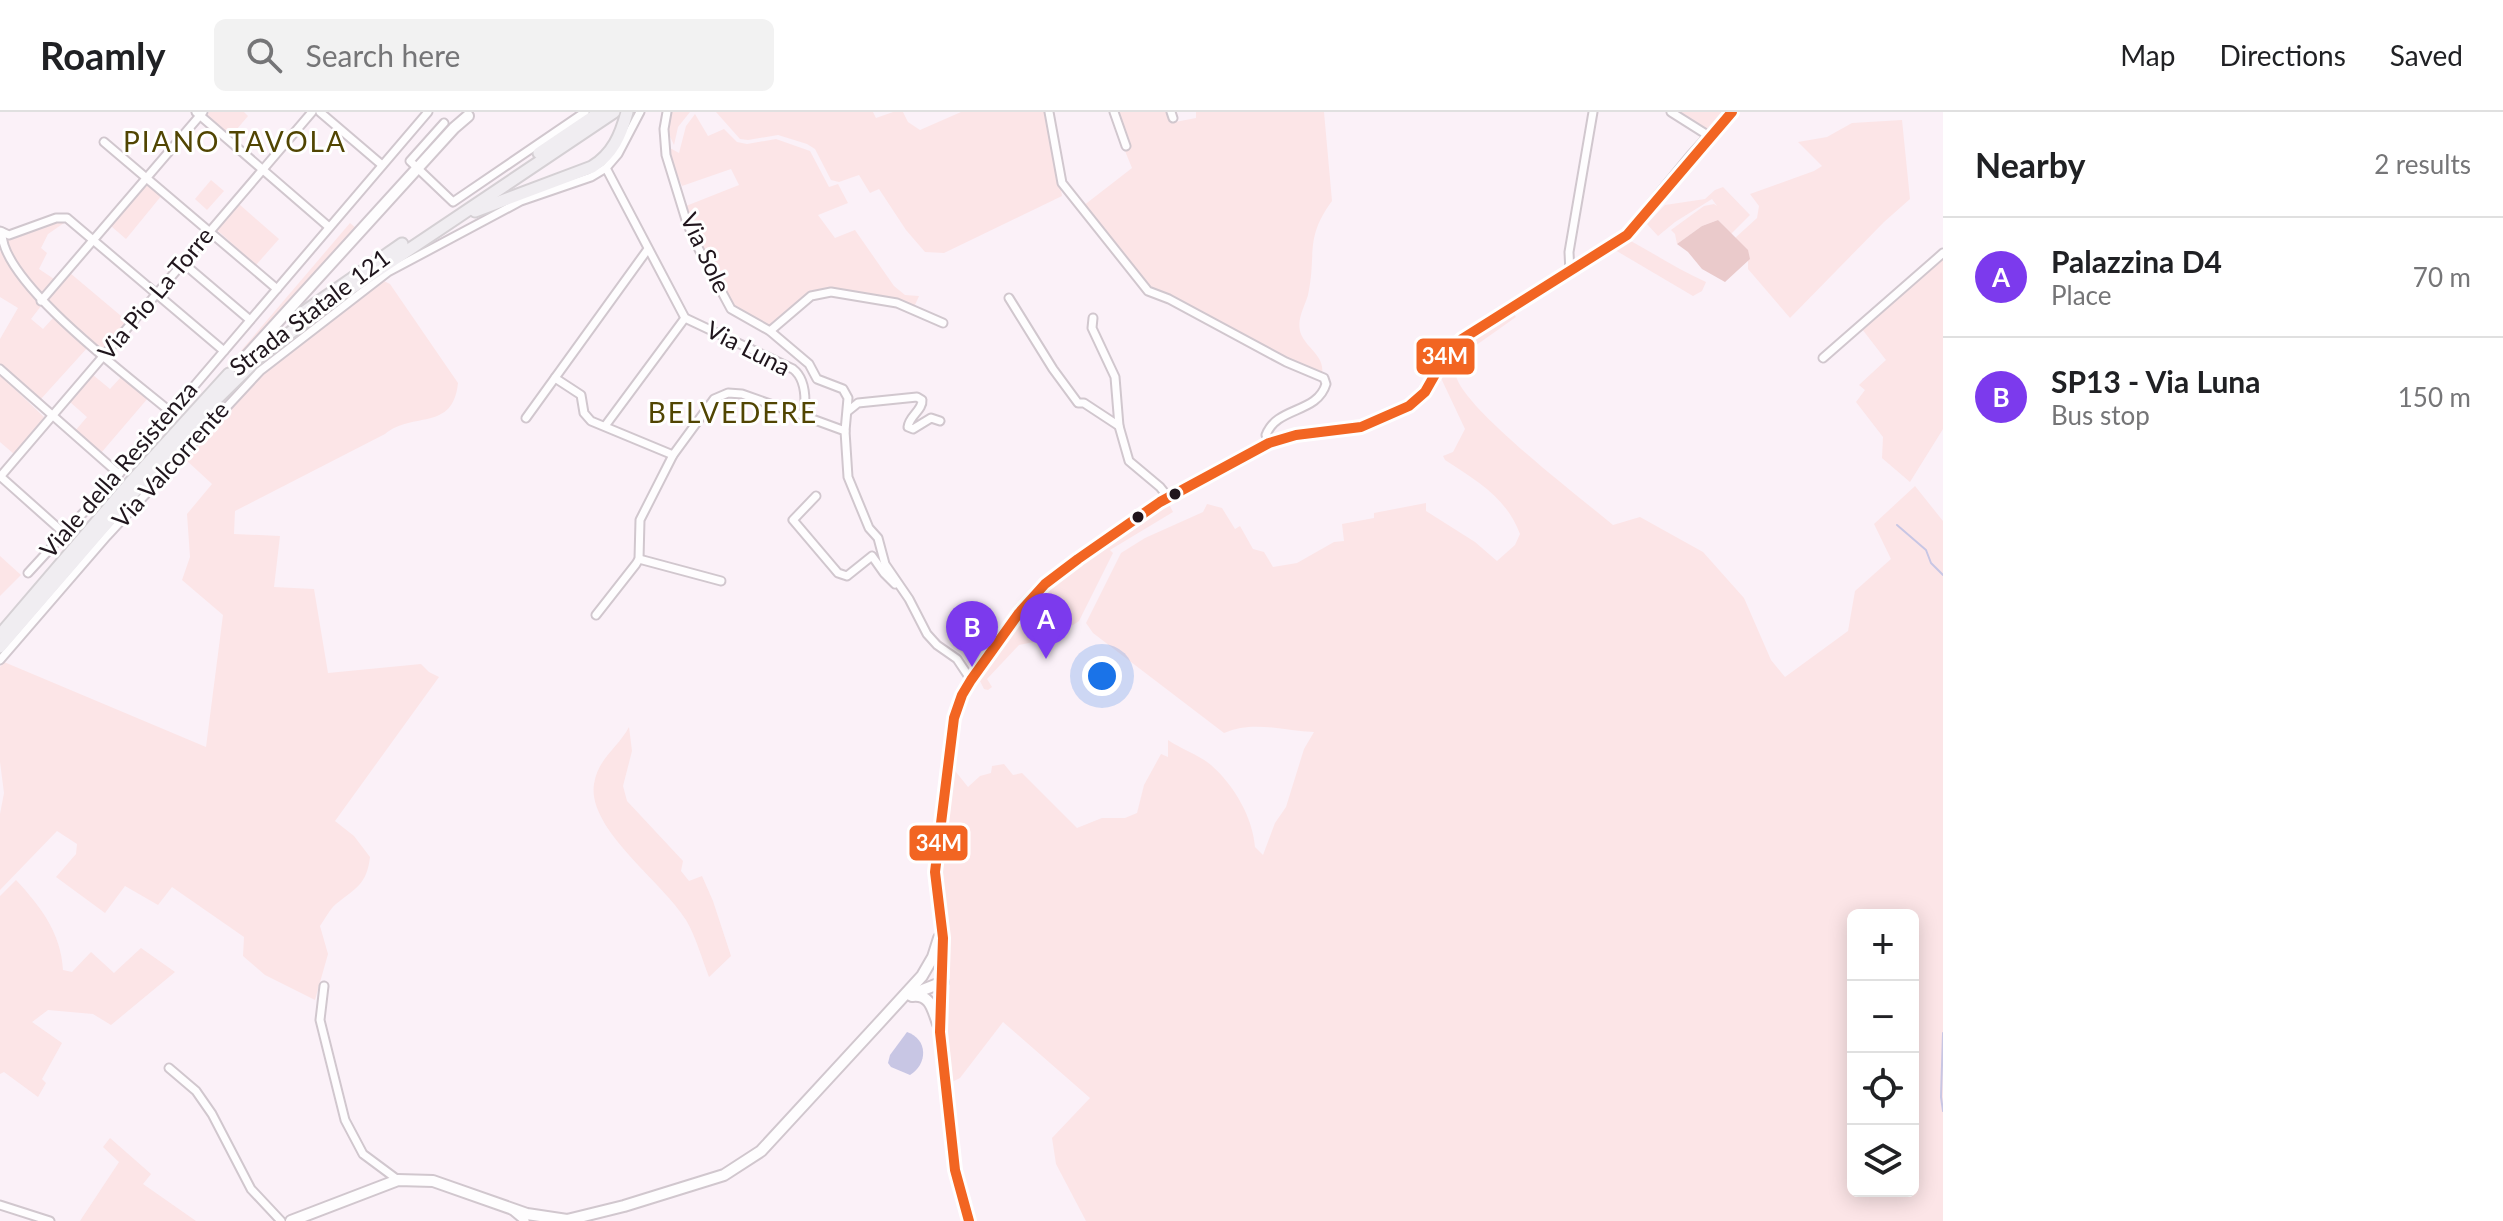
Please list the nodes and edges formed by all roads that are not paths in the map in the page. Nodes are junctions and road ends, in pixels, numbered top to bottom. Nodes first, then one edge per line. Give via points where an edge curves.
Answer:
1 (312, 112) edge
2 (320, 112) edge
3 (428, 112) edge
4 (585, 112) edge
5 (614, 112) edge
6 (627, 112) edge
7 (640, 112) edge
8 (667, 112) edge
9 (1049, 112) edge
10 (1114, 112) edge
11 (1593, 112) edge
12 (1671, 112) edge
13 (1732, 112) edge
14 (199, 113) edge
15 (464, 113) edge
16 (598, 116) edge
17 (1709, 136) junction
18 (104, 142) dead end
19 (1126, 146) dead end
20 (382, 165) junction
21 (606, 168) junction
22 (263, 169) junction
23 (417, 170) junction
24 (147, 178) junction
25 (329, 227) junction
26 (1, 231) edge
27 (210, 231) junction
28 (423, 239) junction
29 (94, 240) junction
30 (648, 249) junction
31 (1943, 253) edge
32 (183, 263) junction
33 (1570, 273) junction
34 (277, 289) junction
35 (157, 293) junction
36 (1009, 298) dead end
37 (41, 301) junction
38 (685, 318) junction
39 (1093, 318) dead end
40 (250, 320) junction
41 (943, 323) dead end
42 (770, 331) junction
43 (224, 351) junction
44 (104, 356) junction
45 (1823, 358) dead end
46 (243, 360) junction
47 (0, 369) edge
48 (555, 378) junction
49 (848, 411) junction
50 (172, 413) junction
51 (52, 416) junction
52 (804, 416) junction
53 (526, 418) dead end
54 (940, 421) dead end
55 (605, 426) junction
56 (1119, 426) junction
57 (845, 431) junction
58 (1269, 443) junction
59 (673, 455) junction
60 (119, 474) junction
61 (0, 477) edge
62 (816, 496) dead end
63 (1168, 497) junction
64 (65, 534) junction
65 (80, 542) junction
66 (639, 559) junction
67 (28, 573) dead end
68 (721, 581) dead end
69 (900, 588) junction
70 (596, 615) dead end
71 (0, 627) edge
72 (0, 635) edge
73 (0, 647) edge
74 (0, 660) edge
75 (971, 680) junction
76 (942, 925) junction
77 (922, 976) junction
78 (943, 982) junction
79 (324, 986) dead end
80 (906, 998) junction
81 (879, 1023) junction
82 (940, 1032) junction
83 (169, 1068) dead end
84 (398, 1180) junction
85 (0, 1205) edge
86 (512, 1209) junction
87 (552, 1220) edge
88 (578, 1220) edge
89 (50, 1221) edge
90 (281, 1221) edge
91 (291, 1221) edge
92 (525, 1221) edge
93 (969, 1221) edge

1 - 22 street, Via Pio La Torre
2 - 20 street
3 - 20 street, Viale della Resistenza
4 - 23 street via 453,202
5 - 16 main road
6 - 28 main road via 604,160 480,208 439,235
7 - 21 street
8 - 42 street, Via Sole via 666,155 695,242 731,309
9 - 58 street via 1062,183 1148,291 1324,378 1318,399 1270,425
10 - 19 street
11 - 33 street
12 - 17 street
13 - 17 main road
14 - 22 street
14 - 24 street
15 - 23 main road
16 - 28 main road, Strada Statale 121
16 - 46 main road, Strada Statale 121 via 327,294
17 - 33 main road via 1627,235
18 - 24 street
20 - 25 street, Viale della Resistenza
21 - 30 street, Via Luna
21 - 74 street, Via Valcorrente via 521,201 388,272 260,371
22 - 25 street
22 - 27 street, Via Pio La Torre
23 - 46 main road
24 - 27 street
24 - 29 street
25 - 34 street, Viale della Resistenza
26 - 29 street via 9,235 61,217
26 - 37 street via 4,246
27 - 32 street, Via Pio La Torre
27 - 34 street
28 - 73 main road, Strada Statale 121 via 296,327 234,379
29 - 35 street
29 - 37 street
30 - 38 street, Via Luna
30 - 48 street
31 - 45 street
32 - 35 street, Via Pio La Torre
32 - 40 street
33 - 58 main road via 1454,345 1425,392 1409,406 1361,427
34 - 40 street, Viale della Resistenza
35 - 43 street
35 - 44 street, Via Pio La Torre
36 - 56 street via 1078,403
37 - 44 street
38 - 52 street, Via Luna via 798,373 804,386
38 - 55 street
39 - 56 street via 1092,328 1115,377
40 - 43 street, Viale della Resistenza
41 - 42 street via 897,303 831,292 811,296
42 - 49 street, Via Sole via 809,364 817,379 843,389
43 - 50 street, Viale della Resistenza
44 - 50 street
44 - 51 street, Via Pio La Torre
46 - 65 main road, Strada Statale 121
47 - 51 street
48 - 53 street
48 - 55 street via 581,395 586,417
49 - 54 street via 858,403 917,397 922,405 908,427 931,418
49 - 57 street
50 - 60 street, Viale della Resistenza
51 - 60 street
51 - 61 street, Via Pio La Torre
52 - 57 street
52 - 59 street via 742,394 721,395
55 - 59 street
56 - 63 street via 1129,461
57 - 69 street via 848,477
58 - 63 main road
59 - 66 street via 640,520
60 - 64 street, Viale della Resistenza
61 - 64 street
62 - 69 street via 793,520 838,573 847,576 872,556
63 - 75 main road via 1045,584
64 - 67 street, Viale della Resistenza
65 - 71 main road
65 - 72 main road, Strada Statale 121
66 - 68 street
66 - 70 street
69 - 75 street via 927,634 957,659
75 - 76 main road via 954,718 935,864
76 - 77 main road
76 - 78 main road
77 - 78 main road
77 - 81 main road
78 - 80 main road
78 - 82 main road
79 - 84 street via 320,1020 345,1120 363,1154
80 - 81 main road
80 - 82 main road via 917,995 928,1001
81 - 88 main road via 744,1164 724,1175
82 - 93 main road via 955,1170
83 - 90 street via 196,1091 251,1189
84 - 86 main road via 443,1183
84 - 91 main road
85 - 89 street
86 - 87 main road
86 - 92 street
87 - 88 main road

